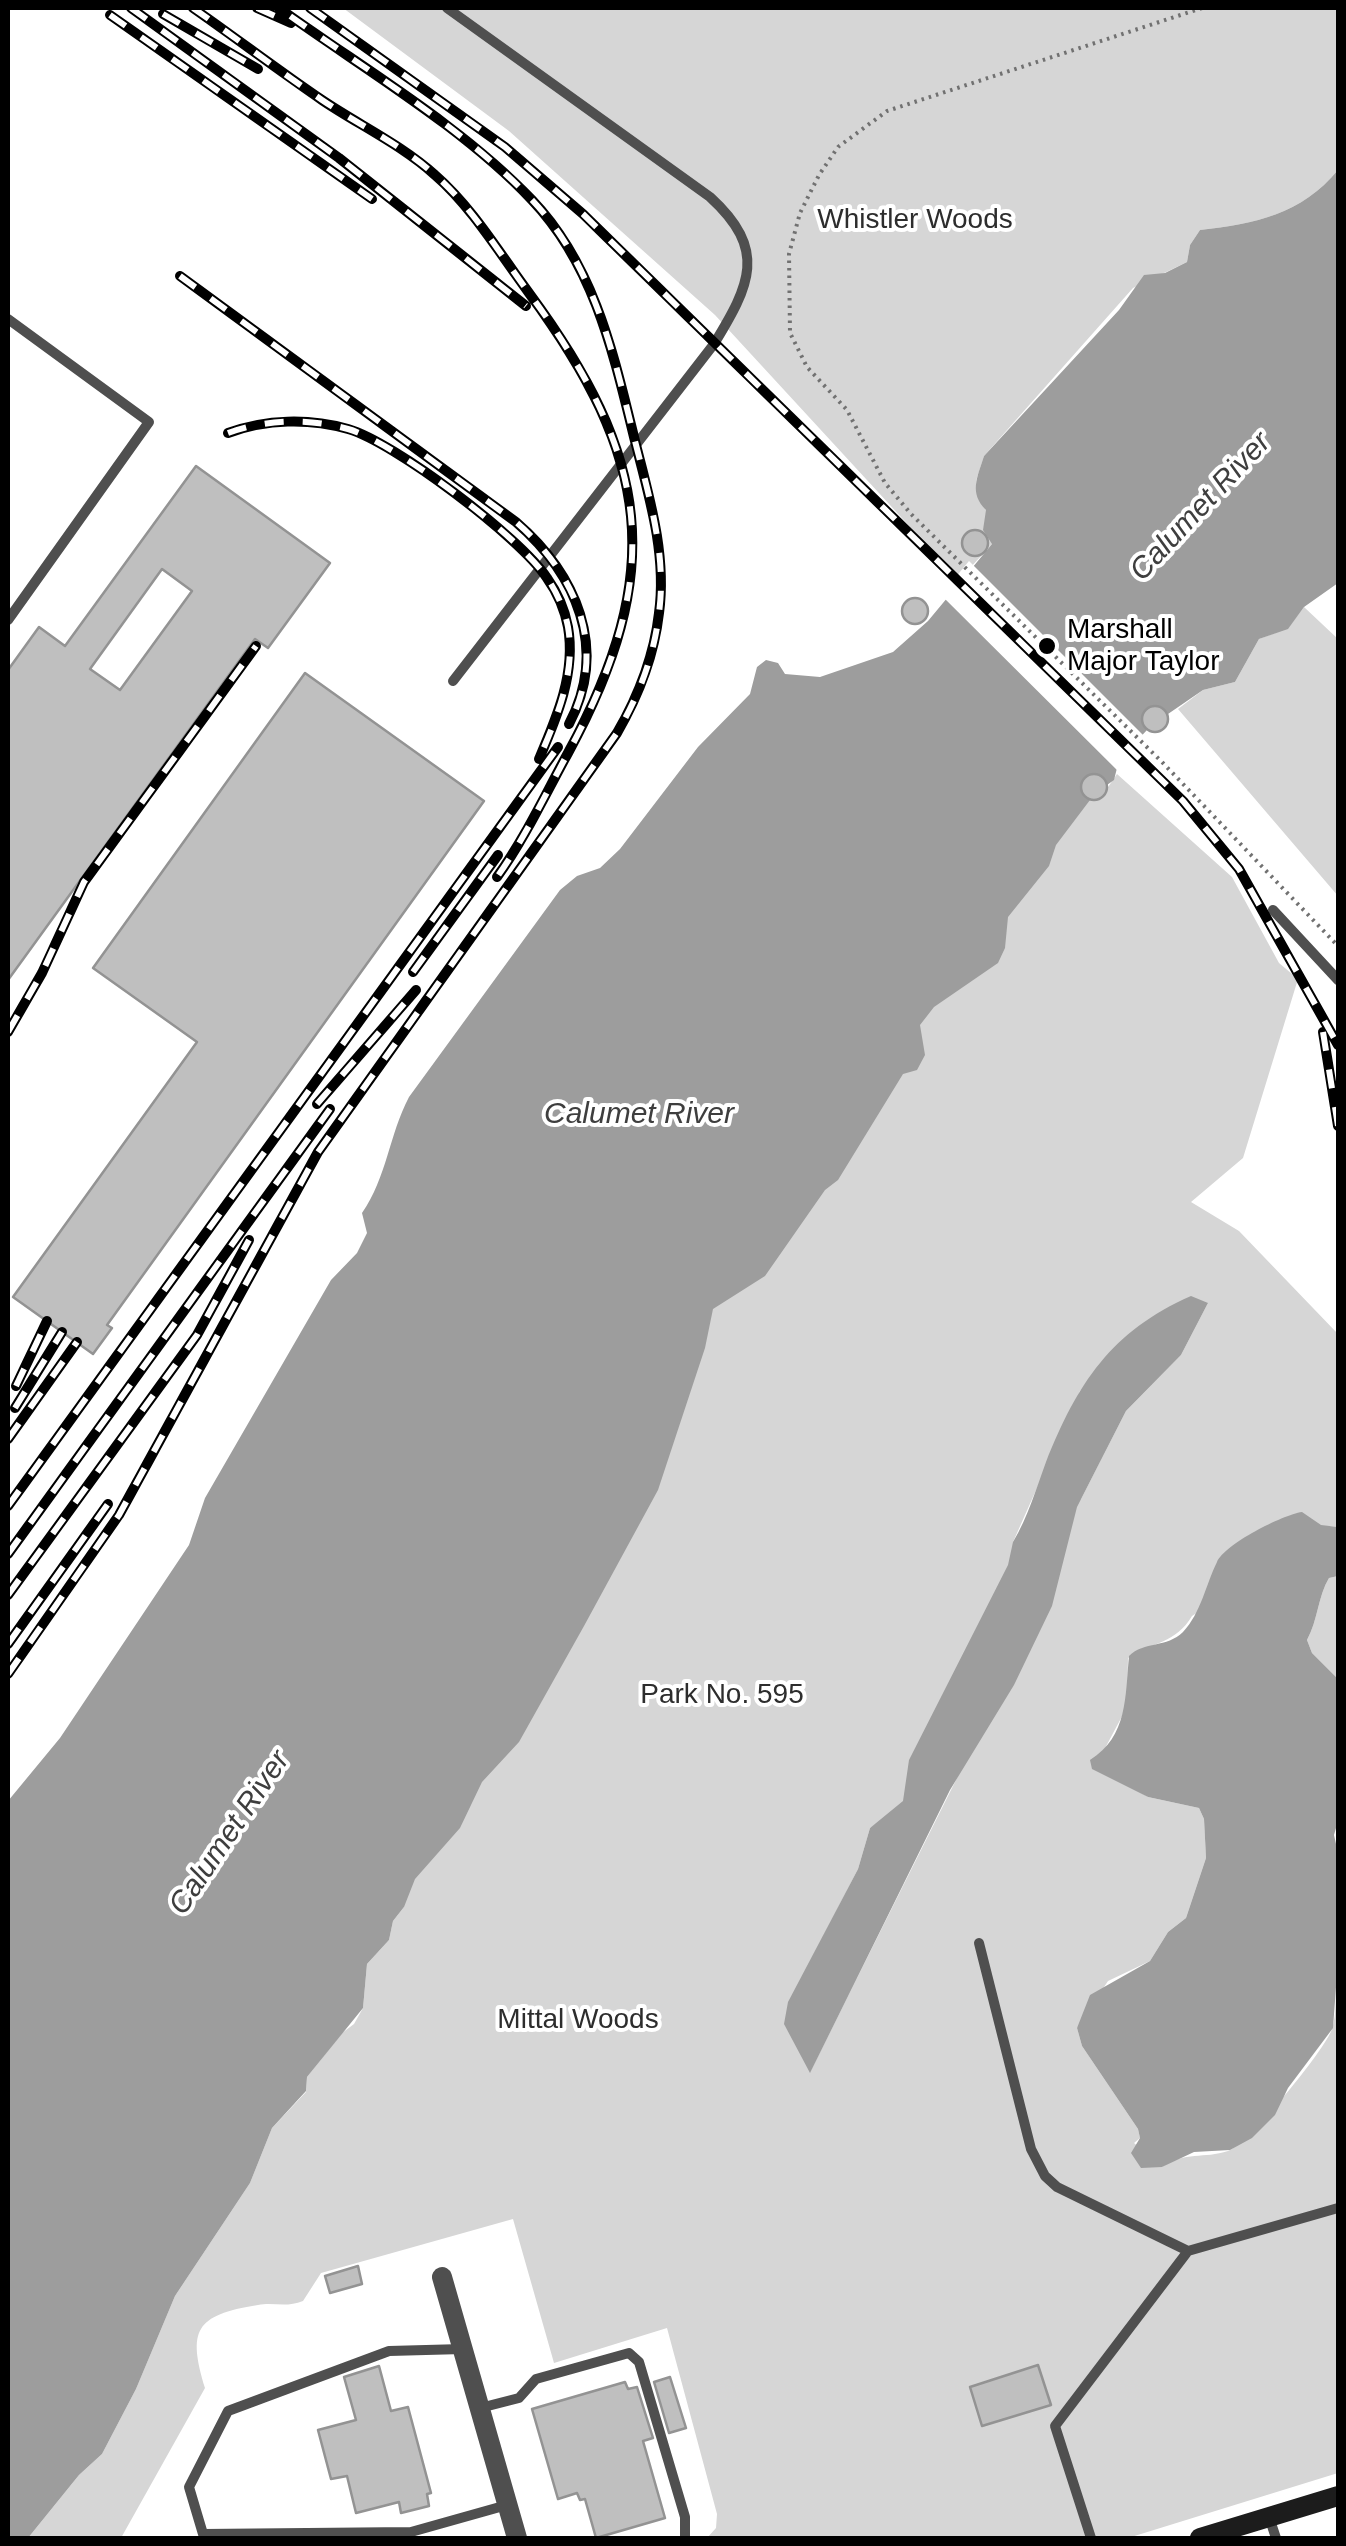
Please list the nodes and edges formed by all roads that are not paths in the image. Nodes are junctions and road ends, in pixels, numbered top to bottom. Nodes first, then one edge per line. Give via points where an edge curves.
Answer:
1 (448, 8) edge
2 (8, 320) edge
3 (8, 620) edge
4 (453, 681) dead end
5 (1274, 910) dead end
6 (1338, 980) edge
7 (978, 1943) dead end
8 (1338, 2208) edge
9 (1188, 2250) junction
10 (442, 2277) dead end
11 (463, 2349) junction
12 (480, 2408) junction
13 (1338, 2496) edge
14 (507, 2505) junction
15 (1269, 2517) junction
16 (517, 2538) edge
17 (685, 2538) edge
18 (1091, 2538) edge
19 (1200, 2538) edge
20 (1276, 2538) edge

1 - 4 lane via 710,198 732,218 750,260 739,303 714,344
2 - 3 lane via 149,422
5 - 6 lane
7 - 9 lane via 1031,2149 1046,2176
8 - 9 lane
9 - 18 lane via 1055,2426
10 - 11 street
11 - 12 street
11 - 14 lane via 389,2351 228,2411 189,2487 203,2534 411,2532
12 - 14 street
12 - 17 lane via 520,2398 536,2379 628,2353 639,2362 685,2516
13 - 15 main road
14 - 16 street
15 - 19 main road
15 - 20 lane

